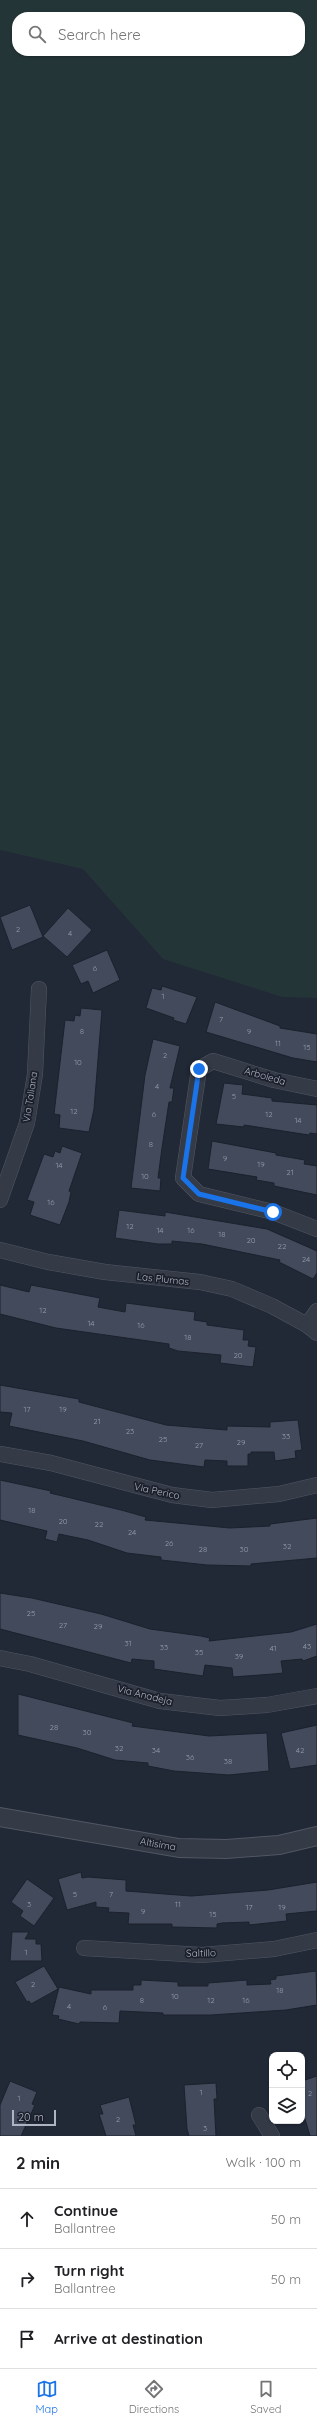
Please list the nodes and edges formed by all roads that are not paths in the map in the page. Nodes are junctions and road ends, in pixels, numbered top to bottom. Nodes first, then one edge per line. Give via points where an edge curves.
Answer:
1 (39, 989) dead end
2 (317, 1089) edge
3 (0, 1200) edge
4 (317, 1229) edge
5 (0, 1250) edge
6 (317, 1311) edge
7 (312, 1329) edge
8 (0, 1454) edge
9 (317, 1485) edge
10 (0, 1658) edge
11 (317, 1696) edge
12 (0, 1817) edge
13 (317, 1836) edge
14 (317, 1940) edge
15 (84, 1948) dead end
16 (259, 2115) dead end
17 (272, 2136) edge

1 - 3 street, Via Taliana via 35,1074 27,1123
2 - 4 street, Arboleda via 274,1080 213,1061 199,1069 183,1178 199,1194 273,1212
5 - 7 street, Las Plumas via 55,1264 159,1279 200,1282 232,1289 272,1306
6 - 7 street
8 - 9 street, Via Perico via 51,1462 172,1495 212,1500 279,1494
10 - 11 street, Via Anadeja via 160,1701 220,1708 267,1705
12 - 13 street, Altisima via 179,1848 226,1849 271,1845
14 - 15 street, Saltillo via 274,1949 202,1955
16 - 17 street

